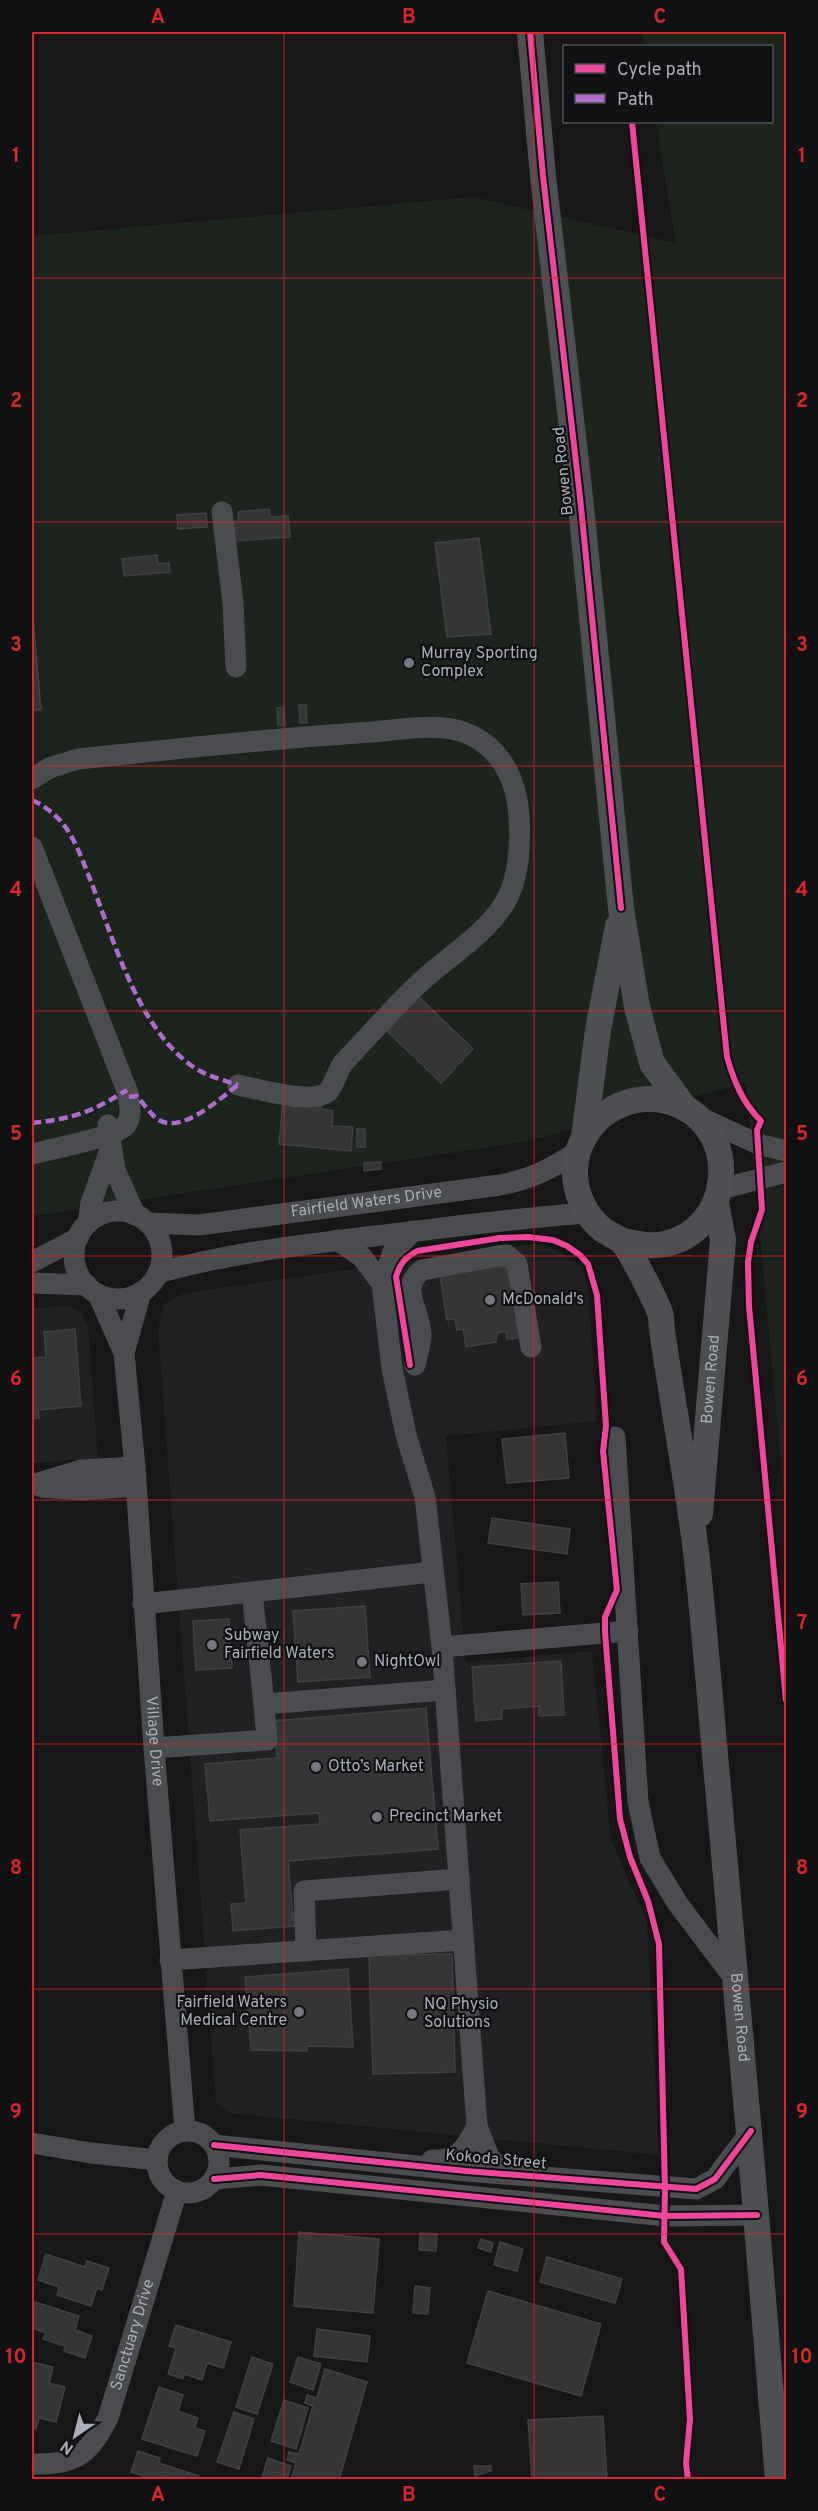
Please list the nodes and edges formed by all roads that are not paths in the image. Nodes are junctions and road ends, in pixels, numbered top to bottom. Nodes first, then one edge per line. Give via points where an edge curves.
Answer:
1 (530, 32) edge
2 (222, 512) dead end
3 (236, 667) dead end
4 (32, 778) edge
5 (32, 847) edge
6 (621, 908) junction
7 (238, 1085) dead end
8 (690, 1112) junction
9 (109, 1137) junction
10 (581, 1144) junction
11 (786, 1151) edge
12 (32, 1154) edge
13 (786, 1172) edge
14 (719, 1196) junction
15 (587, 1212) junction
16 (142, 1219) junction
17 (83, 1231) junction
18 (413, 1231) junction
19 (337, 1240) junction
20 (623, 1241) junction
21 (32, 1262) edge
22 (158, 1273) junction
23 (32, 1283) edge
24 (382, 1284) junction
25 (93, 1290) junction
26 (141, 1292) junction
27 (531, 1347) dead end
28 (124, 1353) junction
29 (415, 1365) dead end
30 (615, 1437) dead end
31 (135, 1477) junction
32 (32, 1486) edge
33 (696, 1557) junction
34 (432, 1572) junction
35 (252, 1592) junction
36 (143, 1604) junction
37 (628, 1631) junction
38 (442, 1647) junction
39 (445, 1690) junction
40 (264, 1704) junction
41 (154, 1748) junction
42 (459, 1880) junction
43 (463, 1940) junction
44 (306, 1951) junction
45 (170, 1959) junction
46 (737, 1982) junction
47 (477, 2126) junction
48 (185, 2132) junction
49 (751, 2132) junction
50 (32, 2143) edge
51 (214, 2145) junction
52 (157, 2160) junction
53 (383, 2163) junction
54 (504, 2173) junction
55 (214, 2179) junction
56 (177, 2192) junction
57 (443, 2194) junction
58 (757, 2215) junction
59 (32, 2464) edge
60 (778, 2480) edge

1 - 6 main road, Bowen Road
2 - 3 street
4 - 7 street via 78,759 441,728 475,737 501,760 514,789 520,828 516,875 498,913 423,980 343,1063 327,1093 307,1098
5 - 9 street via 128,1093 128,1120
6 - 8 main road, Bowen Road via 637,1007 652,1063
6 - 10 main road, Bowen Road
8 - 10 main road via 656,1100 628,1101 595,1121
8 - 11 street via 758,1144
8 - 14 main road, Bowen Road via 710,1131 719,1149 723,1169
9 - 12 street
9 - 16 street via 115,1170
9 - 17 street
10 - 15 main road, Bowen Road via 575,1172 578,1193
10 - 16 street, Fairfield Waters Drive via 551,1169 526,1180 500,1185 199,1225
13 - 14 street
14 - 20 main road, Bowen Road via 704,1221 687,1235 667,1244 644,1246
14 - 33 main road, Bowen Road via 723,1240
15 - 18 street, Fairfield Waters Drive
15 - 20 main road, Bowen Road via 603,1230
16 - 17 street via 110,1212 98,1216
16 - 22 street via 156,1234 161,1247
17 - 21 street
17 - 25 street via 75,1250 75,1263 79,1275
18 - 19 street, Fairfield Waters Drive
18 - 24 street via 393,1252
19 - 22 street, Fairfield Waters Drive via 198,1262
19 - 24 street via 362,1257
20 - 33 main road, Bowen Road via 660,1313
22 - 26 street
23 - 25 street
24 - 34 street via 397,1390 424,1497
25 - 26 street via 112,1298 127,1298
25 - 28 street, Village Drive
26 - 28 street, Village Drive
27 - 29 street via 517,1264 507,1255 498,1256 422,1270 413,1277 410,1291 421,1336
28 - 31 street, Village Drive
30 - 37 street
31 - 32 street via 81,1470
31 - 36 street, Village Drive
33 - 46 main road, Bowen Road
34 - 35 street
34 - 38 street
35 - 36 street
35 - 40 street
36 - 41 street, Village Drive
37 - 38 street
37 - 46 street via 638,1802 650,1858 678,1904
38 - 39 street
39 - 40 street
39 - 42 street
40 - 41 street via 267,1740
41 - 45 street, Village Drive
42 - 43 street
42 - 44 street via 304,1891
43 - 44 street
43 - 47 street
44 - 45 street
45 - 48 street, Village Drive
46 - 49 main road, Bowen Road
47 - 53 street via 462,2152 451,2159 401,2157
47 - 54 street via 489,2157
48 - 51 street via 201,2134
48 - 52 street via 165,2140
49 - 54 street, Kokoda Street via 715,2179 696,2189
49 - 58 main road, Bowen Road
50 - 52 street
51 - 53 street, Kokoda Street
51 - 55 street via 219,2162
52 - 56 street via 161,2179
53 - 54 street, Kokoda Street
53 - 57 street via 436,2183
55 - 56 street via 198,2192
55 - 57 street via 261,2175
56 - 59 street, Sanctuary Drive via 108,2418 94,2443 78,2457 55,2464
57 - 58 street via 665,2216
58 - 60 main road, Bowen Road

